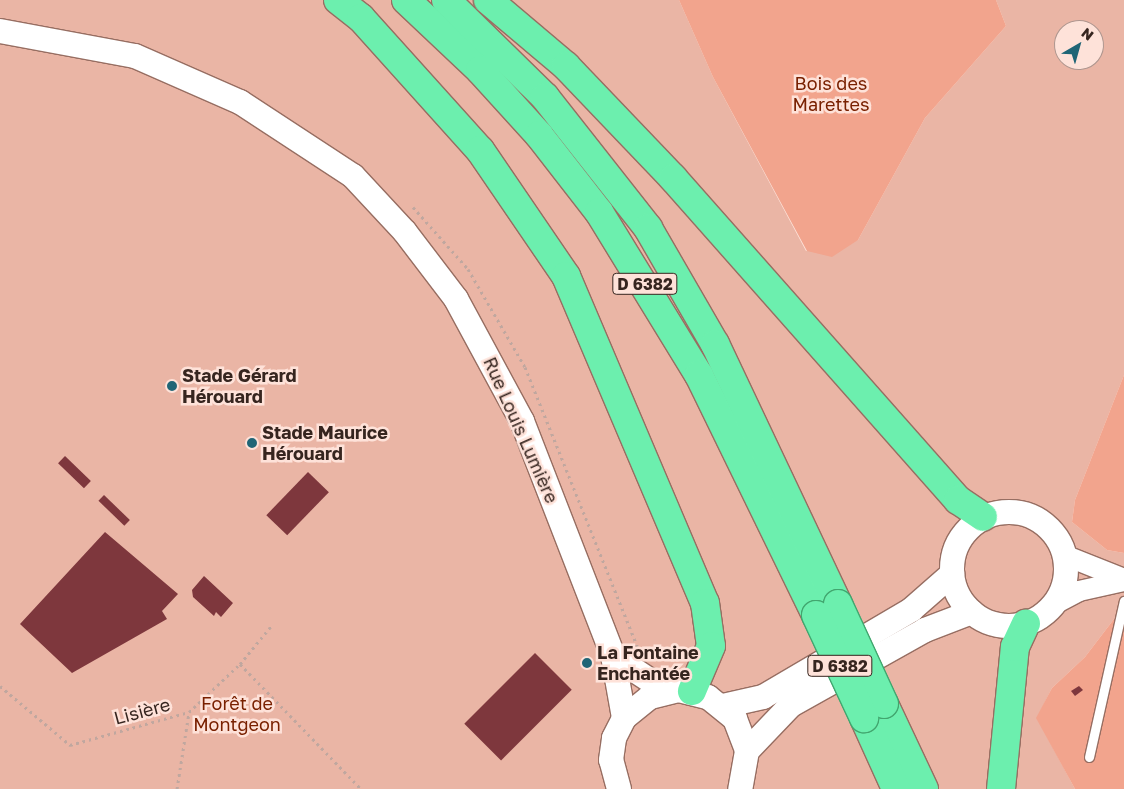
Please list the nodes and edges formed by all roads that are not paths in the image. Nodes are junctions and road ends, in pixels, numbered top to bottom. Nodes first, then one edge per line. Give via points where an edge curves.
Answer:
1 (338, 0) edge
2 (406, 0) edge
3 (446, 0) edge
4 (488, 0) edge
5 (0, 31) edge
6 (984, 518) junction
7 (1064, 555) junction
8 (952, 574) junction
9 (1124, 580) edge
10 (1124, 601) edge
11 (1053, 606) junction
12 (827, 609) junction
13 (972, 612) junction
14 (1026, 623) junction
15 (614, 656) junction
16 (679, 691) junction
17 (723, 706) junction
18 (874, 711) junction
19 (624, 718) junction
20 (747, 751) junction
21 (1089, 756) dead end
22 (619, 789) edge
23 (740, 789) edge
24 (896, 789) edge
25 (924, 789) edge
26 (1001, 789) edge

1 - 16 highway via 361,18 480,150 566,276 705,604 711,646
2 - 12 highway, D 6382 via 480,70 539,135 599,212 699,376
3 - 12 highway, D 6382 via 545,97 648,228 715,344
4 - 6 highway via 566,66 673,178 958,500
5 - 15 main road, Rue Louis Lumière via 135,56 171,70 271,119 353,176 405,232 456,299 489,354 522,421
6 - 7 main road via 1012,512 1039,520 1061,541
6 - 8 main road via 959,541
7 - 9 street
7 - 11 main road via 1062,590
8 - 13 main road via 956,589
8 - 17 main road via 911,610 764,697
9 - 11 street via 1079,591
10 - 21 lane
11 - 14 main road
12 - 18 highway, D 6382, bridge
13 - 14 main road via 988,622
13 - 20 main road via 925,630 791,705
14 - 26 highway via 1015,647
15 - 16 main road
15 - 19 main road, Rue Louis Lumière
16 - 17 main road
16 - 19 main road via 636,705
17 - 20 main road via 743,734
18 - 24 highway, D 6382
18 - 25 highway, D 6382
19 - 22 main road via 614,738 611,760
20 - 23 main road

